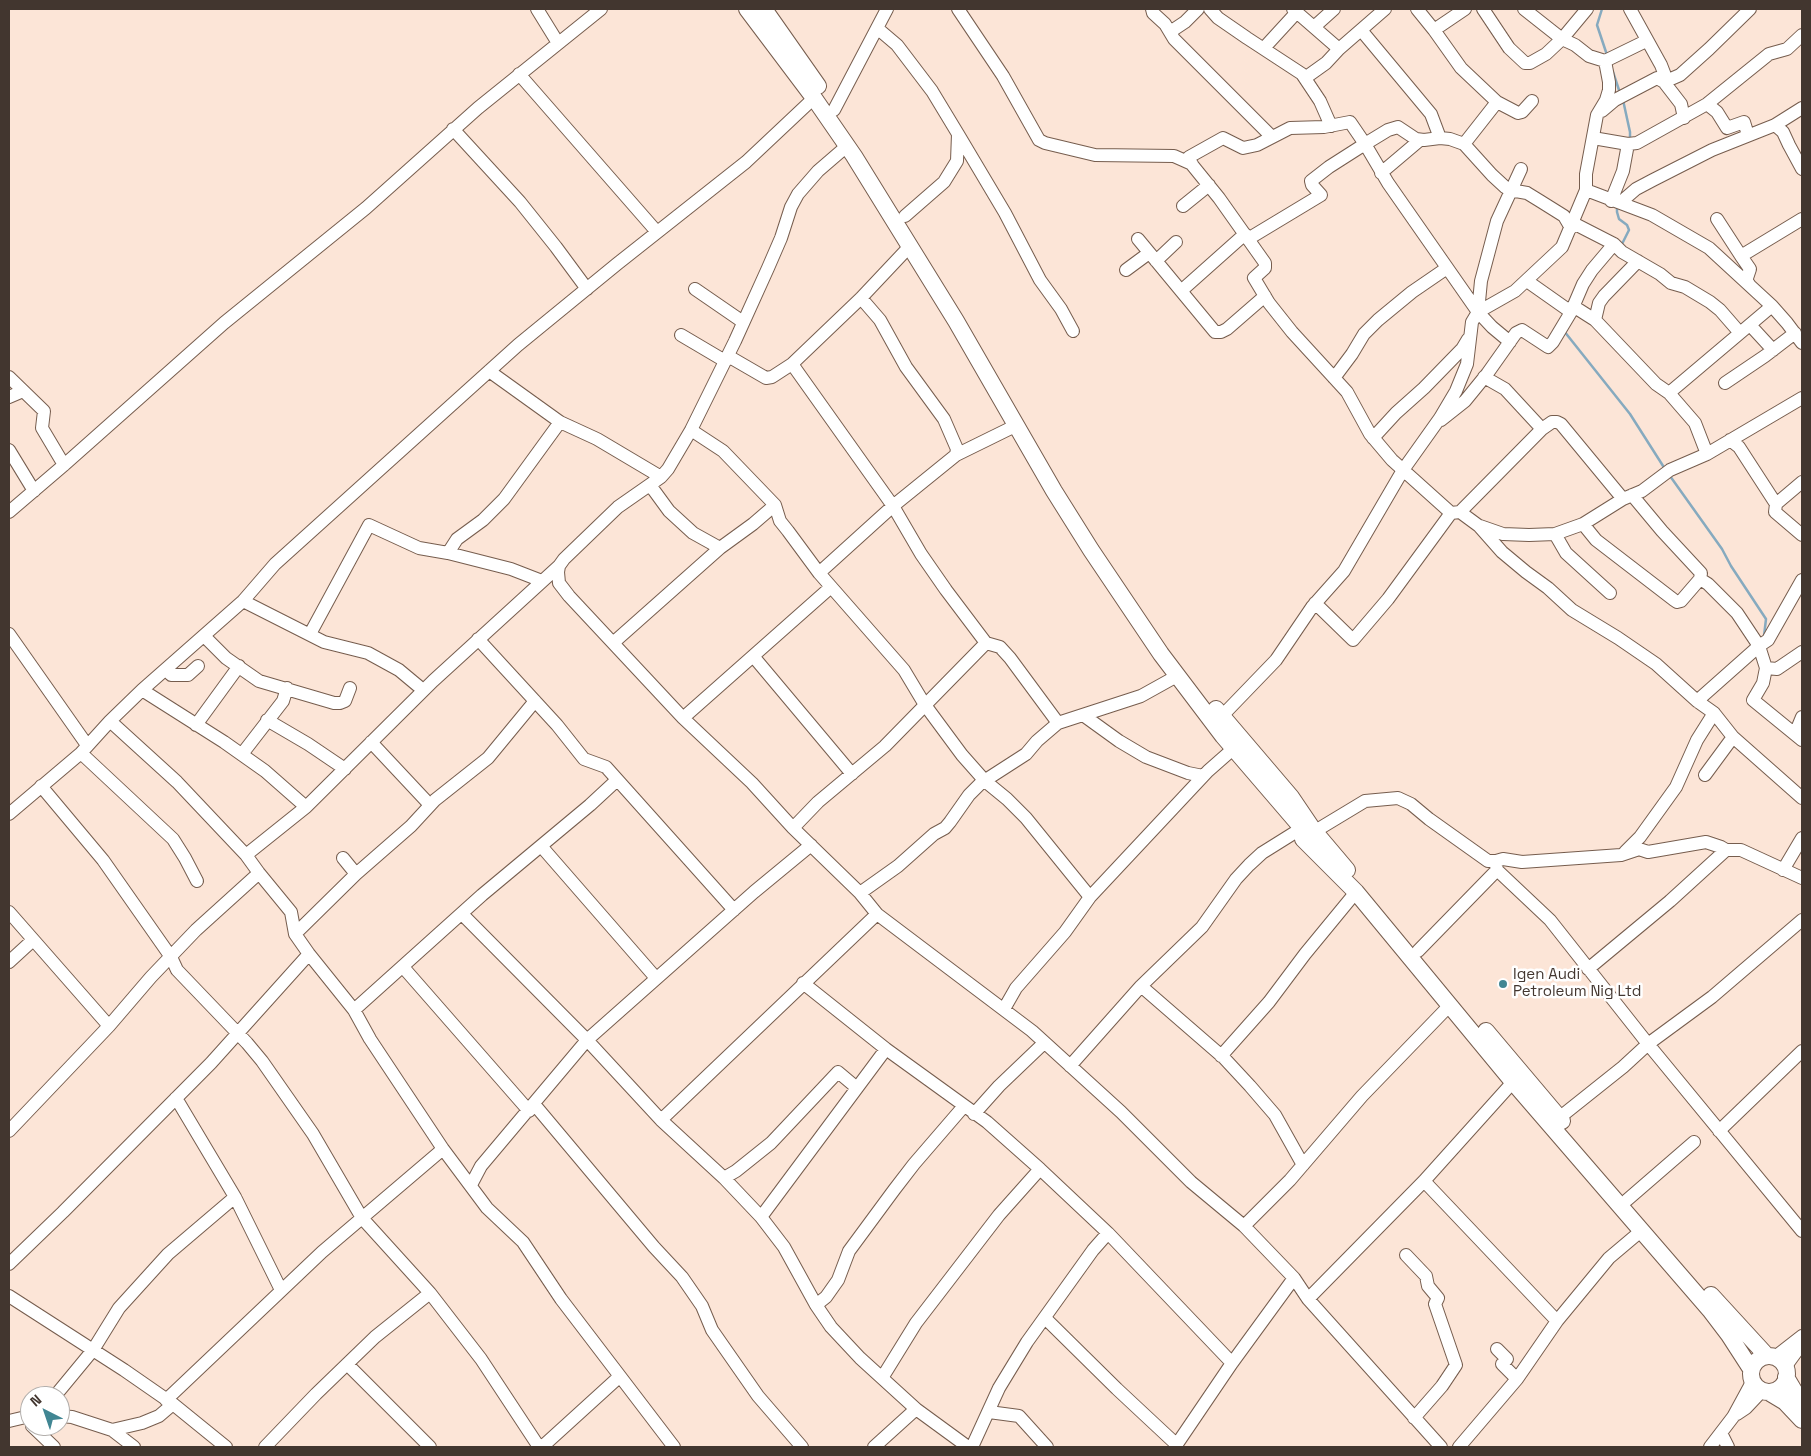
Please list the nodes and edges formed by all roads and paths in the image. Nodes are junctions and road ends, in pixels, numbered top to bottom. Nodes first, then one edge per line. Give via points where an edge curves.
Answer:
1 (537, 9) edge
2 (601, 9) edge
3 (747, 9) edge
4 (764, 9) edge
5 (887, 9) edge
6 (958, 9) edge
7 (1152, 9) edge
8 (1198, 9) edge
9 (1210, 9) edge
10 (1334, 9) edge
11 (1385, 9) edge
12 (1417, 9) edge
13 (1465, 9) edge
14 (1483, 9) edge
15 (1524, 9) edge
16 (1588, 9) edge
17 (1630, 9) edge
18 (1750, 9) edge
19 (1295, 10) edge
20 (1314, 27) junction
21 (877, 28) junction
22 (1361, 30) junction
23 (1434, 30) junction
24 (1170, 32) junction
25 (1802, 35) edge
26 (1562, 39) junction
27 (1646, 41) junction
28 (558, 43) junction
29 (1264, 48) junction
30 (1339, 49) junction
31 (1608, 59) junction
32 (519, 74) junction
33 (1305, 78) junction
34 (1664, 82) junction
35 (814, 98) junction
36 (1532, 101) dead end
37 (1497, 102) junction
38 (1707, 104) junction
39 (1802, 108) edge
40 (834, 110) junction
41 (1597, 115) junction
42 (1684, 118) junction
43 (1775, 125) junction
44 (1331, 126) junction
45 (453, 129) junction
46 (958, 134) junction
47 (1748, 135) junction
48 (1272, 137) junction
49 (1440, 138) junction
50 (1593, 138) junction
51 (1420, 140) junction
52 (1365, 144) junction
53 (1464, 144) junction
54 (1628, 145) junction
55 (847, 146) junction
56 (1192, 164) junction
57 (1802, 168) edge
58 (1521, 169) dead end
59 (1382, 173) junction
60 (1209, 185) junction
61 (1510, 190) junction
62 (1586, 190) junction
63 (1615, 201) junction
64 (1183, 206) dead end
65 (905, 216) junction
66 (1717, 219) dead end
67 (1802, 219) edge
68 (1572, 225) junction
69 (657, 232) junction
70 (1247, 236) junction
71 (1138, 239) dead end
72 (1176, 242) dead end
73 (910, 246) junction
74 (1618, 248) junction
75 (1740, 256) junction
76 (1153, 257) junction
77 (1638, 261) junction
78 (1447, 268) junction
79 (1126, 270) dead end
80 (1527, 281) junction
81 (1749, 284) junction
82 (587, 288) junction
83 (695, 289) dead end
84 (1180, 290) junction
85 (1265, 296) junction
86 (861, 298) junction
87 (1772, 306) junction
88 (1575, 310) junction
89 (1478, 312) junction
90 (1595, 320) junction
91 (743, 322) junction
92 (1745, 329) junction
93 (1073, 331) dead end
94 (681, 335) dead end
95 (1469, 338) junction
96 (1799, 338) edge
97 (1510, 342) junction
98 (1773, 350) junction
99 (726, 359) junction
100 (792, 364) junction
101 (489, 371) junction
102 (9, 377) edge
103 (1334, 378) junction
104 (1484, 378) junction
105 (1725, 383) dead end
106 (23, 390) junction
107 (1669, 394) junction
108 (9, 397) edge
109 (1802, 398) edge
110 (560, 422) junction
111 (1437, 422) junction
112 (1017, 425) junction
113 (1542, 429) junction
114 (690, 430) junction
115 (1373, 438) junction
116 (1730, 440) junction
117 (9, 450) edge
118 (1707, 454) junction
119 (956, 455) junction
120 (64, 465) junction
121 (1403, 470) junction
122 (661, 477) junction
123 (1802, 482) edge
124 (650, 485) junction
125 (34, 490) junction
126 (1628, 497) junction
127 (1776, 504) junction
128 (775, 505) junction
129 (893, 506) junction
130 (9, 512) edge
131 (1455, 512) junction
132 (1583, 524) junction
133 (1478, 526) junction
134 (1555, 534) junction
135 (1802, 535) edge
136 (720, 548) junction
137 (448, 553) junction
138 (559, 566) junction
139 (819, 573) junction
140 (1700, 579) junction
141 (1802, 580) edge
142 (542, 581) junction
143 (831, 586) junction
144 (1610, 593) dead end
145 (1798, 599) edge
146 (243, 601) junction
147 (1315, 603) junction
148 (9, 634) edge
149 (310, 634) junction
150 (204, 636) junction
151 (478, 639) junction
152 (613, 643) junction
153 (986, 643) junction
154 (1763, 643) junction
155 (1802, 652) edge
156 (753, 656) junction
157 (198, 666) dead end
158 (239, 666) junction
159 (166, 669) junction
160 (1772, 669) junction
161 (1177, 676) junction
162 (287, 688) junction
163 (350, 688) dead end
164 (142, 690) junction
165 (423, 690) junction
166 (534, 701) junction
167 (1697, 701) junction
168 (926, 705) junction
169 (1714, 714) junction
170 (1083, 715) junction
171 (1222, 716) junction
172 (684, 718) junction
173 (268, 720) junction
174 (110, 721) junction
175 (1058, 723) junction
176 (196, 725) junction
177 (1799, 729) edge
178 (1733, 737) junction
179 (371, 742) junction
180 (84, 749) junction
181 (1233, 749) junction
182 (242, 754) junction
183 (345, 769) junction
184 (852, 774) junction
185 (1705, 775) dead end
186 (1203, 776) junction
187 (617, 780) junction
188 (985, 781) junction
189 (41, 786) junction
190 (1802, 798) edge
191 (430, 805) junction
192 (306, 807) junction
193 (9, 814) edge
194 (793, 828) junction
195 (1306, 833) junction
196 (1802, 838) edge
197 (811, 845) junction
198 (541, 846) junction
199 (1724, 848) junction
200 (246, 855) junction
201 (1621, 855) junction
202 (344, 858) dead end
203 (1494, 866) junction
204 (1783, 870) junction
205 (259, 873) junction
206 (356, 874) junction
207 (1802, 878) edge
208 (197, 881) dead end
209 (1356, 892) junction
210 (860, 893) junction
211 (1090, 897) junction
212 (734, 910) junction
213 (9, 912) edge
214 (462, 914) junction
215 (877, 914) junction
216 (1802, 920) edge
217 (295, 934) junction
218 (33, 940) junction
219 (1418, 952) junction
220 (309, 954) junction
221 (171, 957) junction
222 (9, 962) edge
223 (403, 967) junction
224 (1587, 967) junction
225 (656, 978) junction
226 (803, 983) junction
227 (1142, 986) junction
228 (1450, 1005) junction
229 (1004, 1009) junction
230 (354, 1010) junction
231 (110, 1026) junction
232 (237, 1034) junction
233 (587, 1040) junction
234 (1044, 1042) junction
235 (1648, 1044) junction
236 (886, 1049) junction
237 (1802, 1051) edge
238 (1221, 1056) junction
239 (1070, 1066) junction
240 (1513, 1082) junction
241 (858, 1088) junction
242 (176, 1098) junction
243 (532, 1107) junction
244 (969, 1110) junction
245 (1559, 1118) junction
246 (661, 1120) junction
247 (1720, 1131) junction
248 (9, 1132) edge
249 (1694, 1142) dead end
250 (443, 1149) junction
251 (1303, 1166) junction
252 (1040, 1169) junction
253 (724, 1178) junction
254 (1424, 1181) junction
255 (471, 1185) junction
256 (235, 1197) junction
257 (1627, 1200) junction
258 (761, 1217) junction
259 (362, 1218) junction
260 (1244, 1226) junction
261 (1641, 1231) junction
262 (1802, 1231) edge
263 (1108, 1233) junction
264 (1406, 1255) dead end
265 (9, 1264) edge
266 (1294, 1278) junction
267 (282, 1290) junction
268 (430, 1293) junction
269 (1308, 1299) junction
270 (11, 1302) edge
271 (816, 1305) junction
272 (1045, 1318) junction
273 (1557, 1321) junction
274 (1802, 1336) edge
275 (1802, 1344) edge
276 (1497, 1349) dead end
277 (93, 1350) junction
278 (1232, 1363) junction
279 (348, 1364) junction
280 (1778, 1364) junction
281 (619, 1377) junction
282 (882, 1378) junction
283 (1517, 1379) junction
284 (1759, 1384) junction
285 (63, 1386) edge
286 (170, 1402) junction
287 (1802, 1404) edge
288 (916, 1409) junction
289 (990, 1412) junction
290 (70, 1417) edge
291 (1414, 1418) junction
292 (1802, 1420) edge
293 (112, 1430) junction
294 (1721, 1433) junction
295 (43, 1436) edge
296 (1176, 1446) edge
297 (54, 1447) edge
298 (134, 1447) edge
299 (226, 1447) edge
300 (265, 1447) edge
301 (430, 1447) edge
302 (541, 1447) edge
303 (674, 1447) edge
304 (802, 1447) edge
305 (874, 1447) edge
306 (968, 1447) edge
307 (972, 1447) edge
308 (1047, 1447) edge
309 (1441, 1447) edge
310 (1459, 1447) edge
311 (1710, 1447) edge
312 (1728, 1447) edge

1 - 28 street
2 - 28 street
3 - 35 main road
4 - 40 main road
5 - 21 street
6 - 56 street via 1003,76 1039,140 1095,155 1174,156
7 - 24 street
8 - 24 street
9 - 29 street via 1218,18
10 - 20 street
11 - 22 street
12 - 23 street
13 - 23 street
14 - 26 street via 1509,48 1525,63 1546,54
15 - 26 street
16 - 26 street
17 - 27 street
18 - 34 street via 1680,75
19 - 20 street
19 - 29 street
20 - 30 street
21 - 40 street
21 - 46 street via 897,45 932,91
22 - 30 street
22 - 49 street via 1430,114
23 - 37 street via 1461,68
24 - 48 street via 1208,75
25 - 38 street via 1786,49 1769,54
26 - 31 street via 1589,56
27 - 31 street
27 - 34 street via 1661,65 1666,78
28 - 32 street
29 - 33 street
30 - 33 street
31 - 41 street via 1609,90
32 - 45 street
32 - 69 street
33 - 44 street
34 - 41 street via 1657,78 1618,98
34 - 42 street via 1681,104
35 - 55 main road
35 - 69 street via 746,162
36 - 37 street via 1518,113
37 - 53 street
38 - 42 street
38 - 47 street via 1717,112 1727,128 1744,122
39 - 43 street
40 - 65 main road
41 - 50 street
42 - 54 street
43 - 47 street
43 - 57 street via 1783,132
44 - 48 street via 1290,128
44 - 52 street via 1350,122
45 - 82 street via 520,202
45 - 120 street via 366,208 224,323
46 - 65 street via 957,161 944,182
46 - 93 street via 1040,280
47 - 63 street via 1712,150
48 - 56 street via 1243,148 1223,138 1190,157
49 - 51 street
49 - 53 street
50 - 54 street
50 - 62 street
51 - 52 street via 1398,127
51 - 59 street
52 - 59 street
52 - 70 street via 1311,182 1321,195
53 - 61 street
54 - 63 street
55 - 73 main road
55 - 91 street via 798,194
56 - 60 street
58 - 61 street
59 - 78 street
60 - 64 street
60 - 70 street
61 - 68 street via 1527,193 1564,216
61 - 89 street via 1497,221 1481,281
62 - 63 street
62 - 68 street
63 - 81 street via 1652,215 1709,248
65 - 171 main road via 1101,546 1151,623
66 - 75 street
67 - 75 street
68 - 74 street
68 - 80 street via 1562,248
69 - 82 street
70 - 84 street via 1219,254
70 - 85 street via 1265,264 1254,278
71 - 76 street
72 - 76 street
73 - 86 street
73 - 112 main road
74 - 77 street
74 - 88 street via 1592,270 1583,284
75 - 81 street via 1750,269 1746,281
76 - 79 street
76 - 84 street
77 - 90 street via 1604,296
77 - 92 street via 1710,302
78 - 89 street
78 - 103 street via 1378,320 1364,334
80 - 88 street
80 - 89 street
81 - 87 street
82 - 101 street
83 - 91 street
84 - 85 street via 1215,332 1227,329
85 - 103 street via 1292,332
86 - 100 street
86 - 119 street via 880,320 906,367 944,419 957,449
87 - 92 street
87 - 96 street
88 - 90 street
88 - 97 street via 1548,347 1522,330
89 - 95 street
89 - 97 street
90 - 107 street
91 - 99 street
92 - 98 street
92 - 107 street
94 - 99 street
95 - 111 street via 1467,364 1456,391
95 - 115 street via 1462,350
96 - 98 street
97 - 104 street
98 - 105 street
99 - 100 street via 766,378
99 - 114 street
100 - 129 street
101 - 110 street
101 - 146 street via 275,564
102 - 106 street
103 - 115 street via 1347,392
104 - 111 street via 1465,402
104 - 113 street via 1504,389
106 - 108 street
106 - 120 street via 44,411 42,428
107 - 118 street via 1695,423
109 - 116 street
110 - 122 street via 597,439
110 - 137 street via 504,499 457,539
111 - 121 street
112 - 119 street
112 - 161 main road via 1091,550
113 - 126 street via 1552,422 1561,424
113 - 131 street
114 - 122 street
114 - 128 street via 723,451
115 - 121 street
116 - 118 street
116 - 127 street via 1739,447
117 - 125 street
118 - 126 street
119 - 129 street
120 - 125 street
121 - 131 street
121 - 147 street via 1352,560
122 - 124 street
123 - 127 street
124 - 136 street via 669,511 693,533
124 - 138 street via 618,507
125 - 130 street
126 - 132 street
126 - 140 street via 1701,573
127 - 135 street via 1775,512
128 - 136 street
128 - 139 street via 780,520
129 - 139 street
129 - 153 street via 921,554
131 - 133 street
131 - 147 street via 1353,640
132 - 134 street
132 - 140 street via 1596,540 1677,602 1685,598
133 - 134 street via 1503,534
133 - 167 street via 1502,552 1572,610 1656,664
134 - 144 street via 1566,553
136 - 152 street
137 - 142 street via 511,569
137 - 149 street via 420,548 369,525
138 - 142 street
138 - 152 street via 558,578 564,590
139 - 143 street
140 - 154 street via 1737,613
141 - 145 street
142 - 151 street
143 - 156 street
143 - 168 street via 904,670
145 - 154 street
146 - 149 street
146 - 150 street
147 - 171 street via 1276,660
148 - 180 street
149 - 165 street via 324,642 368,653 399,670
150 - 158 street
150 - 159 street
151 - 165 street
151 - 166 street
152 - 172 street
153 - 168 street
153 - 175 street via 1000,647 1010,658
154 - 160 street
154 - 167 street
155 - 160 street
156 - 172 street
156 - 184 street
157 - 159 street via 188,675 172,675
158 - 162 street via 259,681
158 - 176 street
159 - 164 street
160 - 177 street via 1753,700
161 - 170 street via 1141,696
161 - 181 main road
162 - 163 street via 340,703 345,701
162 - 173 street via 283,701
164 - 174 street
164 - 176 street
165 - 179 street
166 - 187 street via 584,759 606,767
166 - 191 street via 488,758
167 - 169 street
168 - 184 street
168 - 188 street
169 - 178 street
169 - 201 street via 1697,740 1676,787 1640,837
170 - 175 street
170 - 186 street via 1146,757
171 - 195 main road via 1291,797
172 - 194 street via 752,783
173 - 182 street
173 - 183 street
174 - 180 street
174 - 200 street via 177,782
175 - 188 street via 1026,754
176 - 182 street
178 - 185 street
178 - 190 street
179 - 183 street
179 - 191 street
180 - 189 street
180 - 208 street via 173,839
181 - 186 street
181 - 195 main road
182 - 192 street
183 - 192 street
184 - 194 street
186 - 211 street
187 - 198 street
187 - 212 street
188 - 210 street via 969,795 950,822
188 - 211 street via 1026,818
189 - 193 street
189 - 221 street via 102,860
191 - 206 street
192 - 200 street
194 - 197 street
195 - 203 street via 1365,801 1398,798 1411,804
195 - 209 main road
195 - 219 main road
195 - 227 street via 1262,853 1249,865 1202,927
196 - 204 street
197 - 210 street
197 - 212 street
198 - 214 street
198 - 225 street
199 - 201 street via 1706,842 1648,852 1639,848
199 - 204 street via 1741,850
199 - 224 street
200 - 205 street
201 - 203 street via 1522,862 1504,859
202 - 206 street
203 - 219 street
203 - 224 street via 1550,920
204 - 207 street
205 - 217 street via 292,912
205 - 221 street
206 - 217 street
209 - 228 main road
209 - 238 street via 1269,1002
210 - 215 street
211 - 229 street via 1065,932 1016,988
212 - 225 street
213 - 218 street
214 - 223 street
214 - 233 street
215 - 226 street
215 - 229 street
216 - 235 street via 1712,997
217 - 220 street
218 - 222 street
218 - 231 street
219 - 245 main road
220 - 230 street
220 - 232 street
221 - 231 street
221 - 232 street via 177,970
223 - 230 street
223 - 243 street
224 - 235 street
225 - 233 street
226 - 236 street
226 - 246 street
227 - 238 street
227 - 239 street
228 - 240 main road
228 - 251 street via 1362,1096
229 - 234 street
230 - 250 street
231 - 248 street
232 - 242 street
232 - 259 street via 262,1061 313,1134
233 - 243 street
233 - 246 street
234 - 239 street
234 - 244 street
235 - 245 street
235 - 247 street
236 - 241 street
236 - 244 street
237 - 247 street
238 - 251 street via 1275,1115
239 - 260 street via 1191,1182
240 - 254 street
240 - 261 main road
241 - 253 street via 838,1072 770,1143
241 - 258 street
242 - 256 street
242 - 265 street
243 - 255 street via 481,1166
243 - 304 street via 682,1277 702,1306 712,1330 758,1396
244 - 252 street
244 - 271 street via 924,1152 894,1190 849,1251 838,1280
245 - 257 main road
246 - 253 street
247 - 262 street
249 - 257 street
250 - 255 street
250 - 259 street
251 - 260 street
252 - 263 street
252 - 282 street via 999,1215 916,1323
253 - 258 street
254 - 269 street
254 - 273 street
255 - 281 street via 487,1208 523,1242
256 - 267 street
256 - 277 street via 168,1254 119,1308
257 - 280 main road
258 - 271 street via 784,1247
259 - 267 street
259 - 268 street
260 - 266 street
261 - 273 street via 1609,1258
261 - 284 main road via 1710,1310
263 - 272 street
263 - 278 street
264 - 291 street via 1426,1276 1428,1286 1438,1298 1435,1304 1456,1365
266 - 269 street
266 - 278 street
267 - 286 street
268 - 279 street via 375,1337
268 - 302 street via 481,1358
269 - 291 street
270 - 277 street
271 - 282 street via 831,1327
272 - 289 street via 999,1388
272 - 296 street
273 - 283 street
274 - 280 street
275 - 280 street
276 - 283 street via 1506,1359 1502,1364
277 - 285 street
277 - 286 street
278 - 296 street
279 - 300 street
279 - 301 street
280 - 284 main road via 1760,1358 1754,1363
280 - 284 main road via 1784,1384 1778,1390
280 - 287 main road
281 - 302 street
281 - 303 street
282 - 288 street
283 - 310 street
284 - 292 main road via 1785,1402
284 - 294 street
286 - 293 street via 159,1416
286 - 299 street
288 - 305 street
288 - 306 street
289 - 307 street
289 - 308 street via 1019,1416
290 - 293 street
291 - 309 street
293 - 298 street
294 - 311 street
294 - 312 street
295 - 297 street

